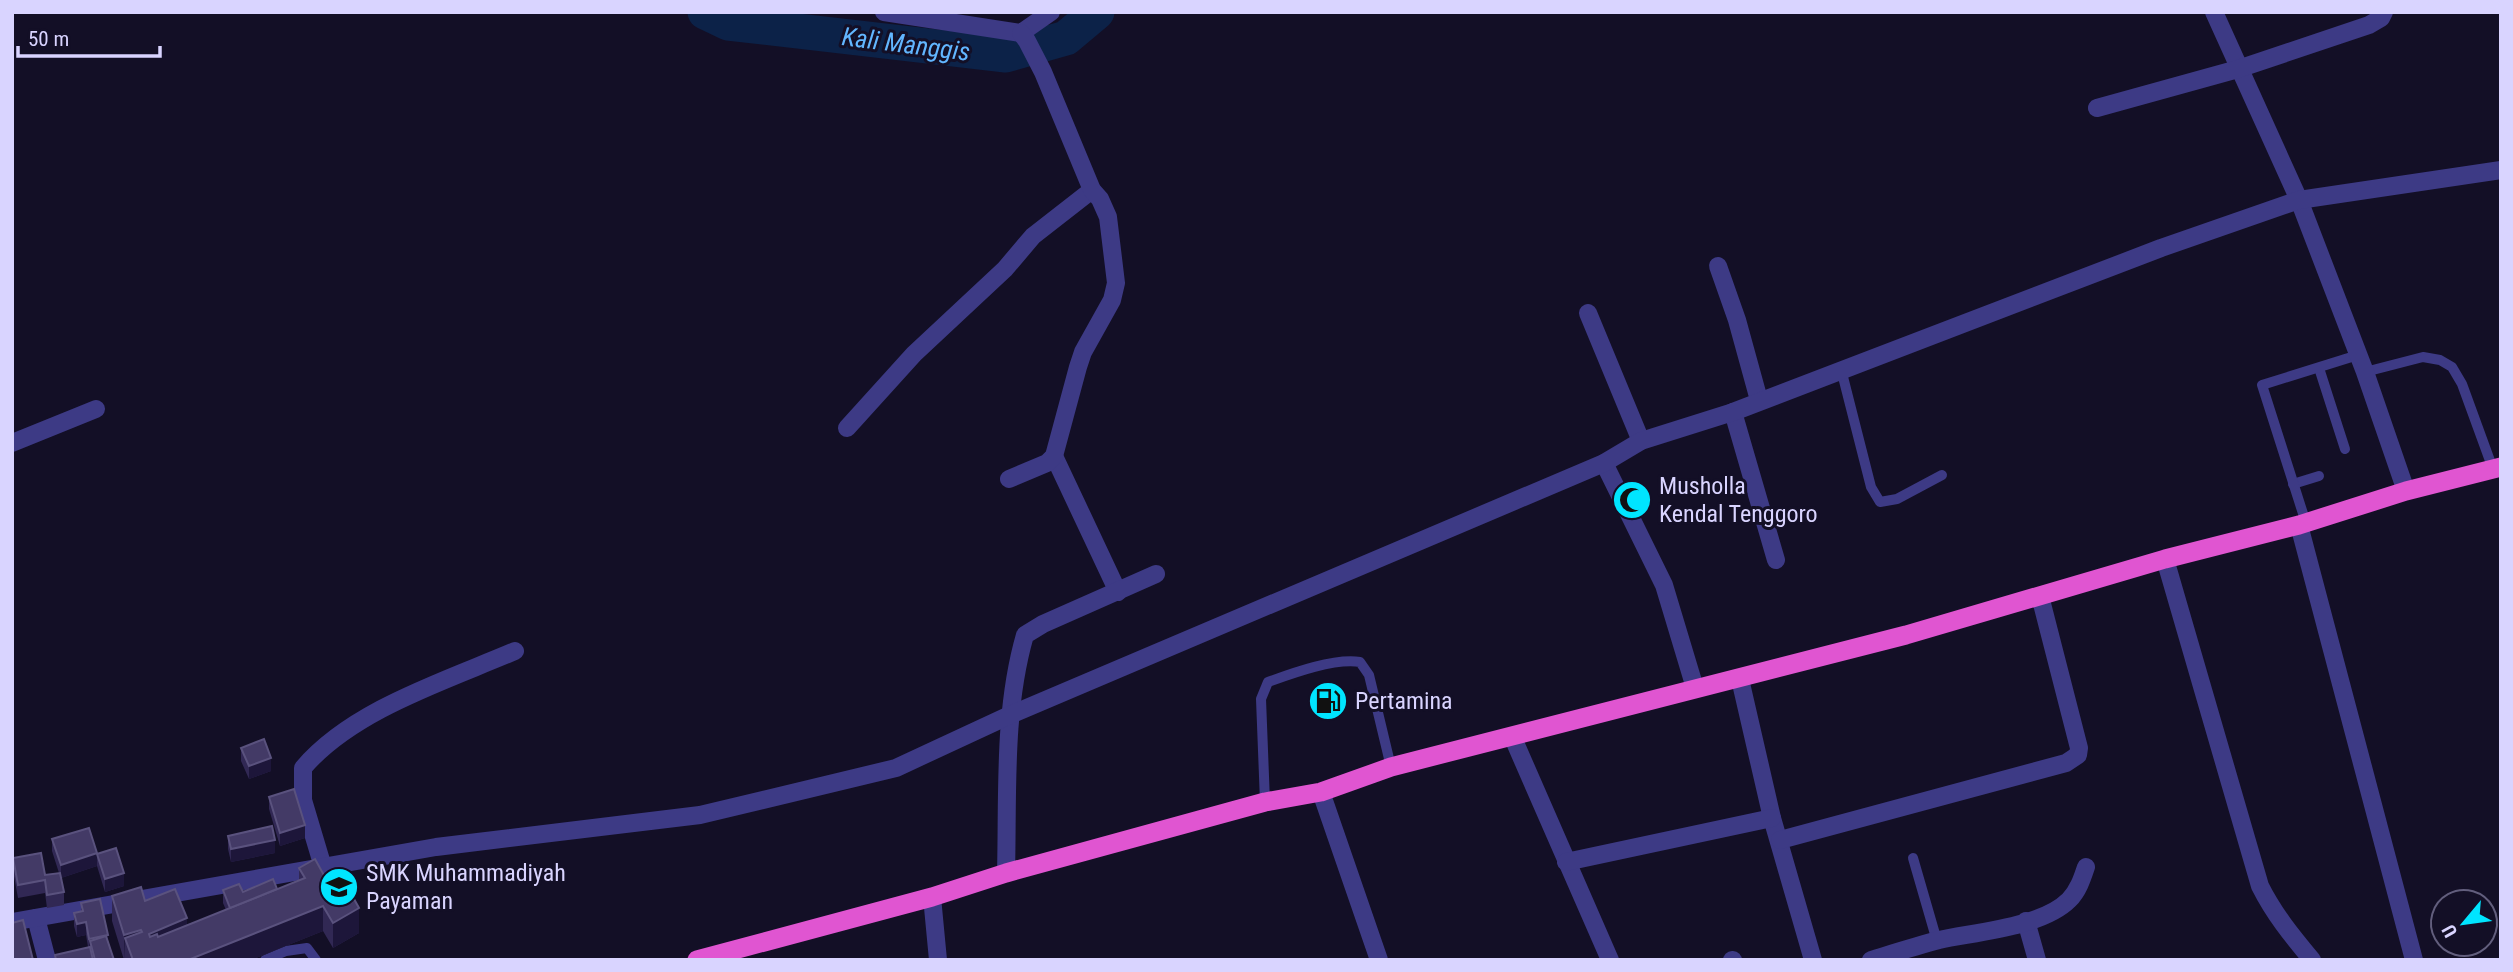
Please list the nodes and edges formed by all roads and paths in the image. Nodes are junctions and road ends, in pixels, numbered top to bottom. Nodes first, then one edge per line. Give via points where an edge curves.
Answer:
1 (884, 12) edge
2 (1051, 12) edge
3 (2214, 12) edge
4 (2384, 12) edge
5 (904, 13) edge
6 (1024, 37) junction
7 (2238, 69) junction
8 (2097, 108) dead end
9 (2501, 170) edge
10 (1091, 190) junction
11 (2300, 200) junction
12 (1717, 267) dead end
13 (1588, 313) dead end
14 (2362, 363) junction
15 (2319, 368) junction
16 (1841, 369) junction
17 (1759, 400) junction
18 (96, 408) dead end
19 (1733, 412) junction
20 (847, 428) dead end
21 (1641, 441) junction
22 (12, 443) edge
23 (2345, 449) dead end
24 (1054, 456) junction
25 (1604, 463) junction
26 (2497, 468) edge
27 (1942, 475) dead end
28 (2319, 476) dead end
29 (1009, 479) dead end
30 (2293, 484) junction
31 (2406, 491) junction
32 (2302, 524) junction
33 (2165, 559) junction
34 (1776, 560) dead end
35 (1156, 574) dead end
36 (1118, 592) junction
37 (2040, 596) junction
38 (514, 651) dead end
39 (1740, 679) junction
40 (1695, 688) junction
41 (1010, 715) junction
42 (1513, 738) junction
43 (1391, 767) junction
44 (1321, 792) junction
45 (1265, 802) junction
46 (1772, 818) junction
47 (1780, 840) junction
48 (1913, 858) dead end
49 (1566, 862) junction
50 (323, 867) junction
51 (2086, 867) dead end
52 (1006, 873) junction
53 (932, 897) junction
54 (36, 918) junction
55 (2026, 921) junction
56 (12, 922) edge
57 (1937, 941) junction
58 (703, 959) edge
59 (47, 960) edge
60 (265, 960) edge
61 (316, 960) edge
62 (938, 960) edge
63 (1379, 960) edge
64 (1610, 960) edge
65 (1814, 960) edge
66 (1871, 960) edge
67 (2037, 960) edge
68 (2312, 960) edge
69 (2414, 960) edge

1 - 5 street
2 - 6 street
3 - 7 street
4 - 7 street via 2369,25
5 - 6 street
6 - 10 street
7 - 8 street
7 - 11 street
9 - 11 street
10 - 20 street via 1033,236
10 - 24 street via 1108,217 1116,283 1112,300 1083,352
11 - 14 street
11 - 16 street
12 - 17 street
13 - 21 street
14 - 15 lane
14 - 26 lane via 2423,357 2452,367
14 - 31 street
15 - 23 lane
15 - 30 lane via 2262,386
16 - 17 street
16 - 27 lane via 1871,486 1880,502 1897,499
17 - 19 street
18 - 22 street
19 - 21 street
19 - 34 street
21 - 25 street
24 - 29 street
24 - 36 street
25 - 40 street via 1664,585
25 - 41 street
26 - 31 highway
28 - 30 lane
30 - 32 lane
31 - 32 highway
32 - 33 highway
32 - 69 street
33 - 37 highway
33 - 68 street via 2260,886 2285,929
35 - 36 street
36 - 41 street via 1025,635
37 - 39 highway
37 - 47 street via 2080,748 2078,755 2066,763
38 - 50 street via 364,718 318,751 303,768 303,800
39 - 40 highway
39 - 46 street
40 - 42 highway
41 - 50 street via 896,768 700,815 436,847
41 - 52 street
42 - 43 highway
42 - 49 street
43 - 44 highway
43 - 45 lane via 1370,675 1360,662 1346,660 1282,677 1268,682 1261,699
44 - 45 highway
44 - 63 street
45 - 52 highway
46 - 47 street
46 - 49 street
47 - 65 street
48 - 57 lane
49 - 64 street
50 - 54 street
51 - 55 street via 2068,901
52 - 53 highway
53 - 58 highway
53 - 62 street
54 - 56 street
54 - 59 street
55 - 57 street
55 - 67 street
57 - 66 street
60 - 61 lane via 307,948

